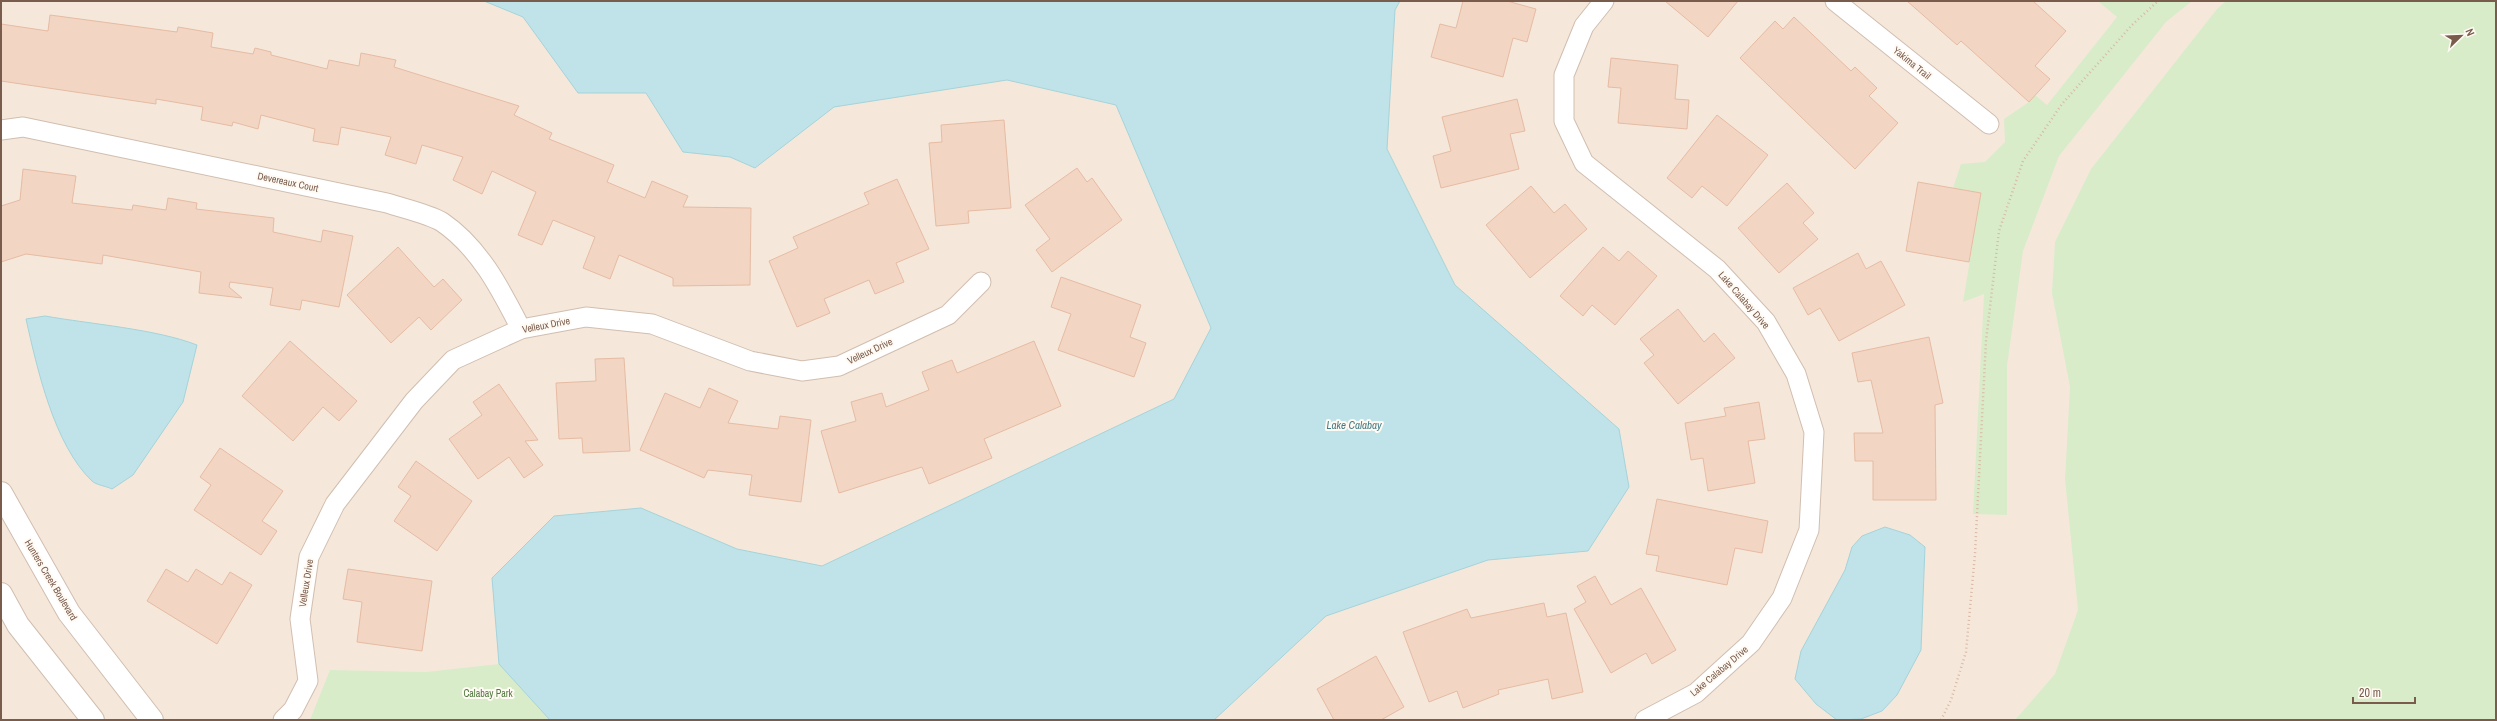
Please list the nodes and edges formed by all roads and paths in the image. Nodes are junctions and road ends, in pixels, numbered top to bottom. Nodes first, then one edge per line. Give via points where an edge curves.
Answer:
1 (1604, 1) edge
2 (1835, 1) edge
3 (2158, 1) edge
4 (1989, 124) dead end
5 (1, 130) edge
6 (981, 282) dead end
7 (520, 329) junction
8 (1, 493) edge
9 (1, 594) edge
10 (93, 720) edge
11 (152, 720) edge
12 (283, 720) edge
13 (1645, 720) edge
14 (1941, 720) edge

1 - 13 street, Lake Calabay Drive via 1584,26 1564,74 1564,121 1584,163 1717,270 1766,322 1796,374 1814,432 1809,530 1782,598 1746,648 1696,692
2 - 4 street, Yakima Trail
3 - 14 path via 2132,25 2062,104 2024,161 1999,231 1986,341 1975,554 1966,652 1951,700
5 - 7 street, Devereaux Court via 31,128 387,203 441,222 468,246 495,278
6 - 7 street, Velleux Drive via 948,315 839,366 802,371 750,361 652,324 586,317
7 - 12 street, Velleux Drive via 453,360 414,402 335,504 309,557 300,618 308,681 293,710
8 - 11 street, Hunters Creek Boulevard via 69,613
9 - 10 street via 18,625

